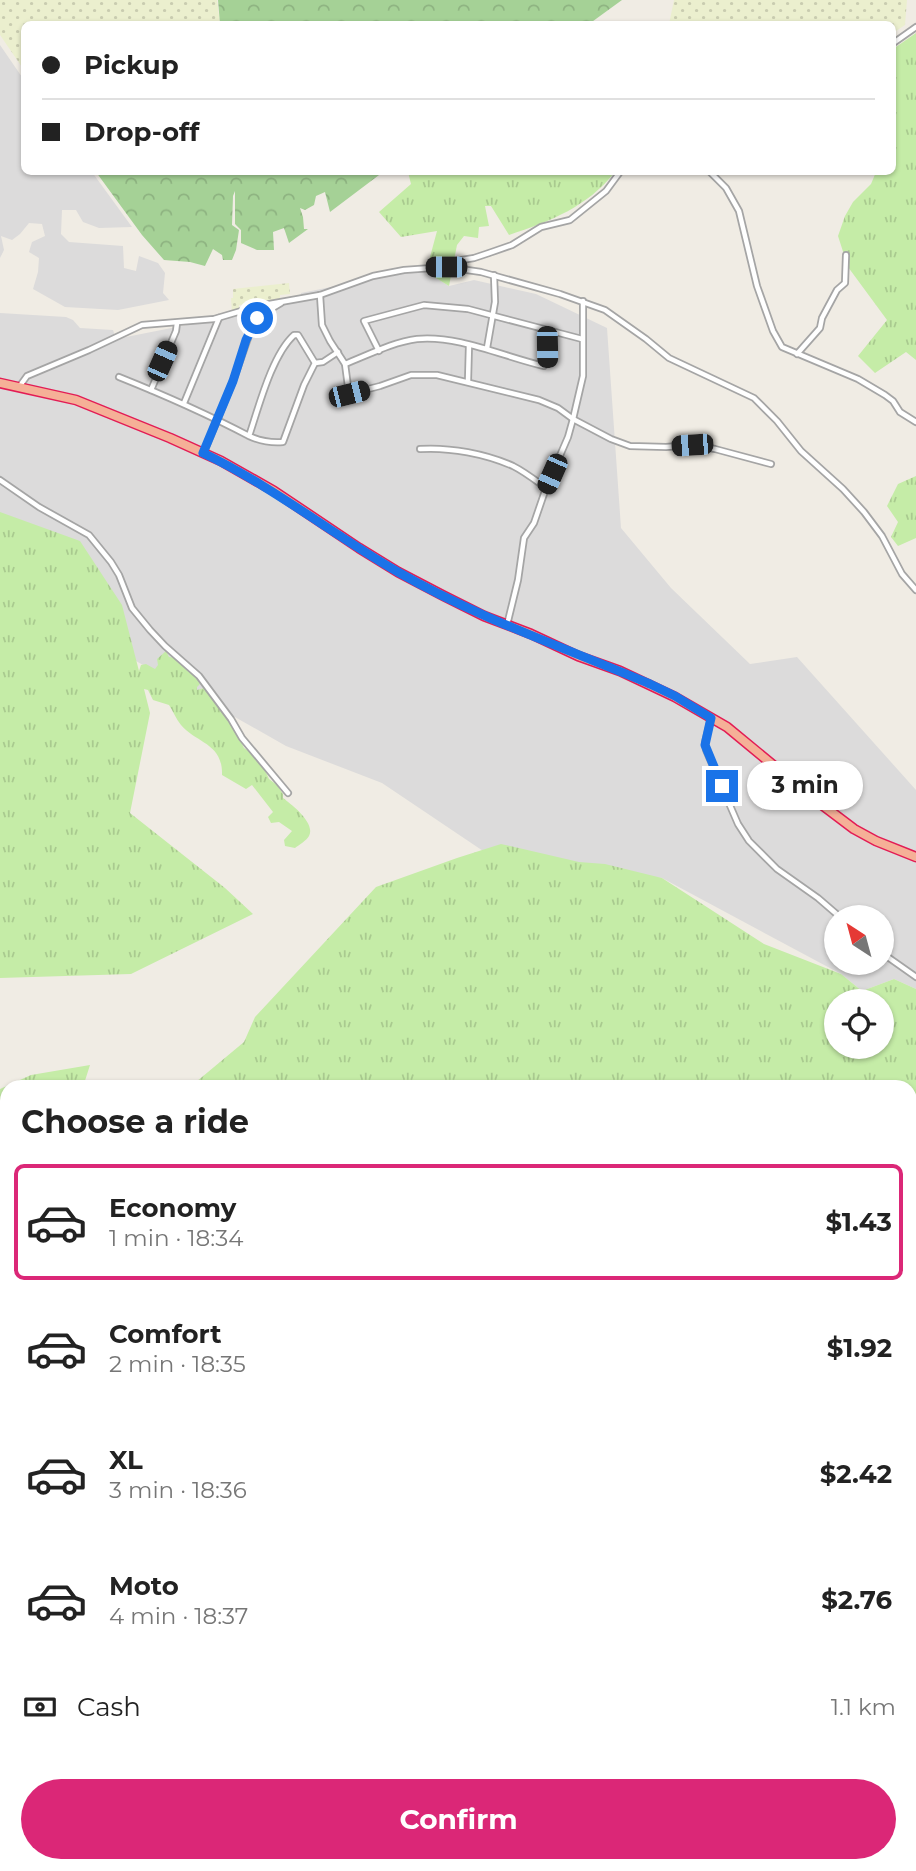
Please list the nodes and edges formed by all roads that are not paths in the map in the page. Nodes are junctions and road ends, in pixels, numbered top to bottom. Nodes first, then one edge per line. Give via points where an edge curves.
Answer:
1 (916, 27) edge
2 (896, 41) edge
3 (618, 175) edge
4 (713, 175) edge
5 (846, 255) dead end
6 (429, 267) junction
7 (494, 275) junction
8 (320, 295) junction
9 (285, 300) junction
10 (583, 301) junction
11 (493, 315) junction
12 (219, 317) junction
13 (177, 323) junction
14 (547, 331) junction
15 (582, 340) junction
16 (469, 345) junction
17 (487, 348) junction
18 (379, 351) junction
19 (338, 352) junction
20 (797, 354) junction
21 (315, 363) junction
22 (345, 364) junction
23 (120, 377) dead end
24 (468, 382) junction
25 (0, 383) edge
26 (19, 387) junction
27 (151, 390) junction
28 (184, 403) junction
29 (217, 419) junction
30 (573, 419) junction
31 (916, 422) edge
32 (249, 436) junction
33 (420, 449) dead end
34 (203, 453) junction
35 (771, 464) dead end
36 (0, 480) edge
37 (546, 488) junction
38 (916, 590) edge
39 (507, 625) junction
40 (711, 718) junction
41 (288, 793) dead end
42 (916, 857) edge
43 (826, 905) edge
44 (894, 961) edge
45 (916, 977) edge

1 - 2 street
3 - 6 street via 606,191 570,219 541,227 512,245 474,258
4 - 20 street via 739,211 772,331 782,347
5 - 20 street via 845,283 836,290 820,328
6 - 7 street
6 - 8 street via 373,276
7 - 10 street
7 - 11 street
8 - 9 street
8 - 19 street via 322,325
9 - 12 street
9 - 29 street via 253,324
10 - 15 street
10 - 38 street via 613,315 669,358 754,398 863,512
11 - 14 street
11 - 17 street
11 - 18 street via 424,305 364,321
12 - 13 street
12 - 28 street
13 - 26 street via 136,327 27,376
13 - 27 street
14 - 15 street
14 - 17 street via 544,366
15 - 30 street via 583,376
16 - 17 street
16 - 18 street via 420,339
16 - 24 street
18 - 22 street
19 - 21 street
19 - 22 street
20 - 31 street via 871,386
21 - 32 street via 283,442
21 - 32 street via 299,335 284,344
22 - 24 street via 349,394 411,374 437,374
23 - 27 street
24 - 30 street via 539,400
25 - 26 highway
26 - 34 highway via 76,400
27 - 28 street
28 - 29 street
29 - 32 street
29 - 34 street
30 - 35 street via 630,446 692,445
30 - 37 street
33 - 37 street via 455,450 495,460
34 - 39 highway via 274,491 398,572
36 - 41 street via 89,535 119,575 132,608 199,676
37 - 39 street via 524,538
39 - 40 highway via 650,684
40 - 42 highway via 854,829
40 - 43 street via 706,750 744,834 777,869
44 - 45 street

